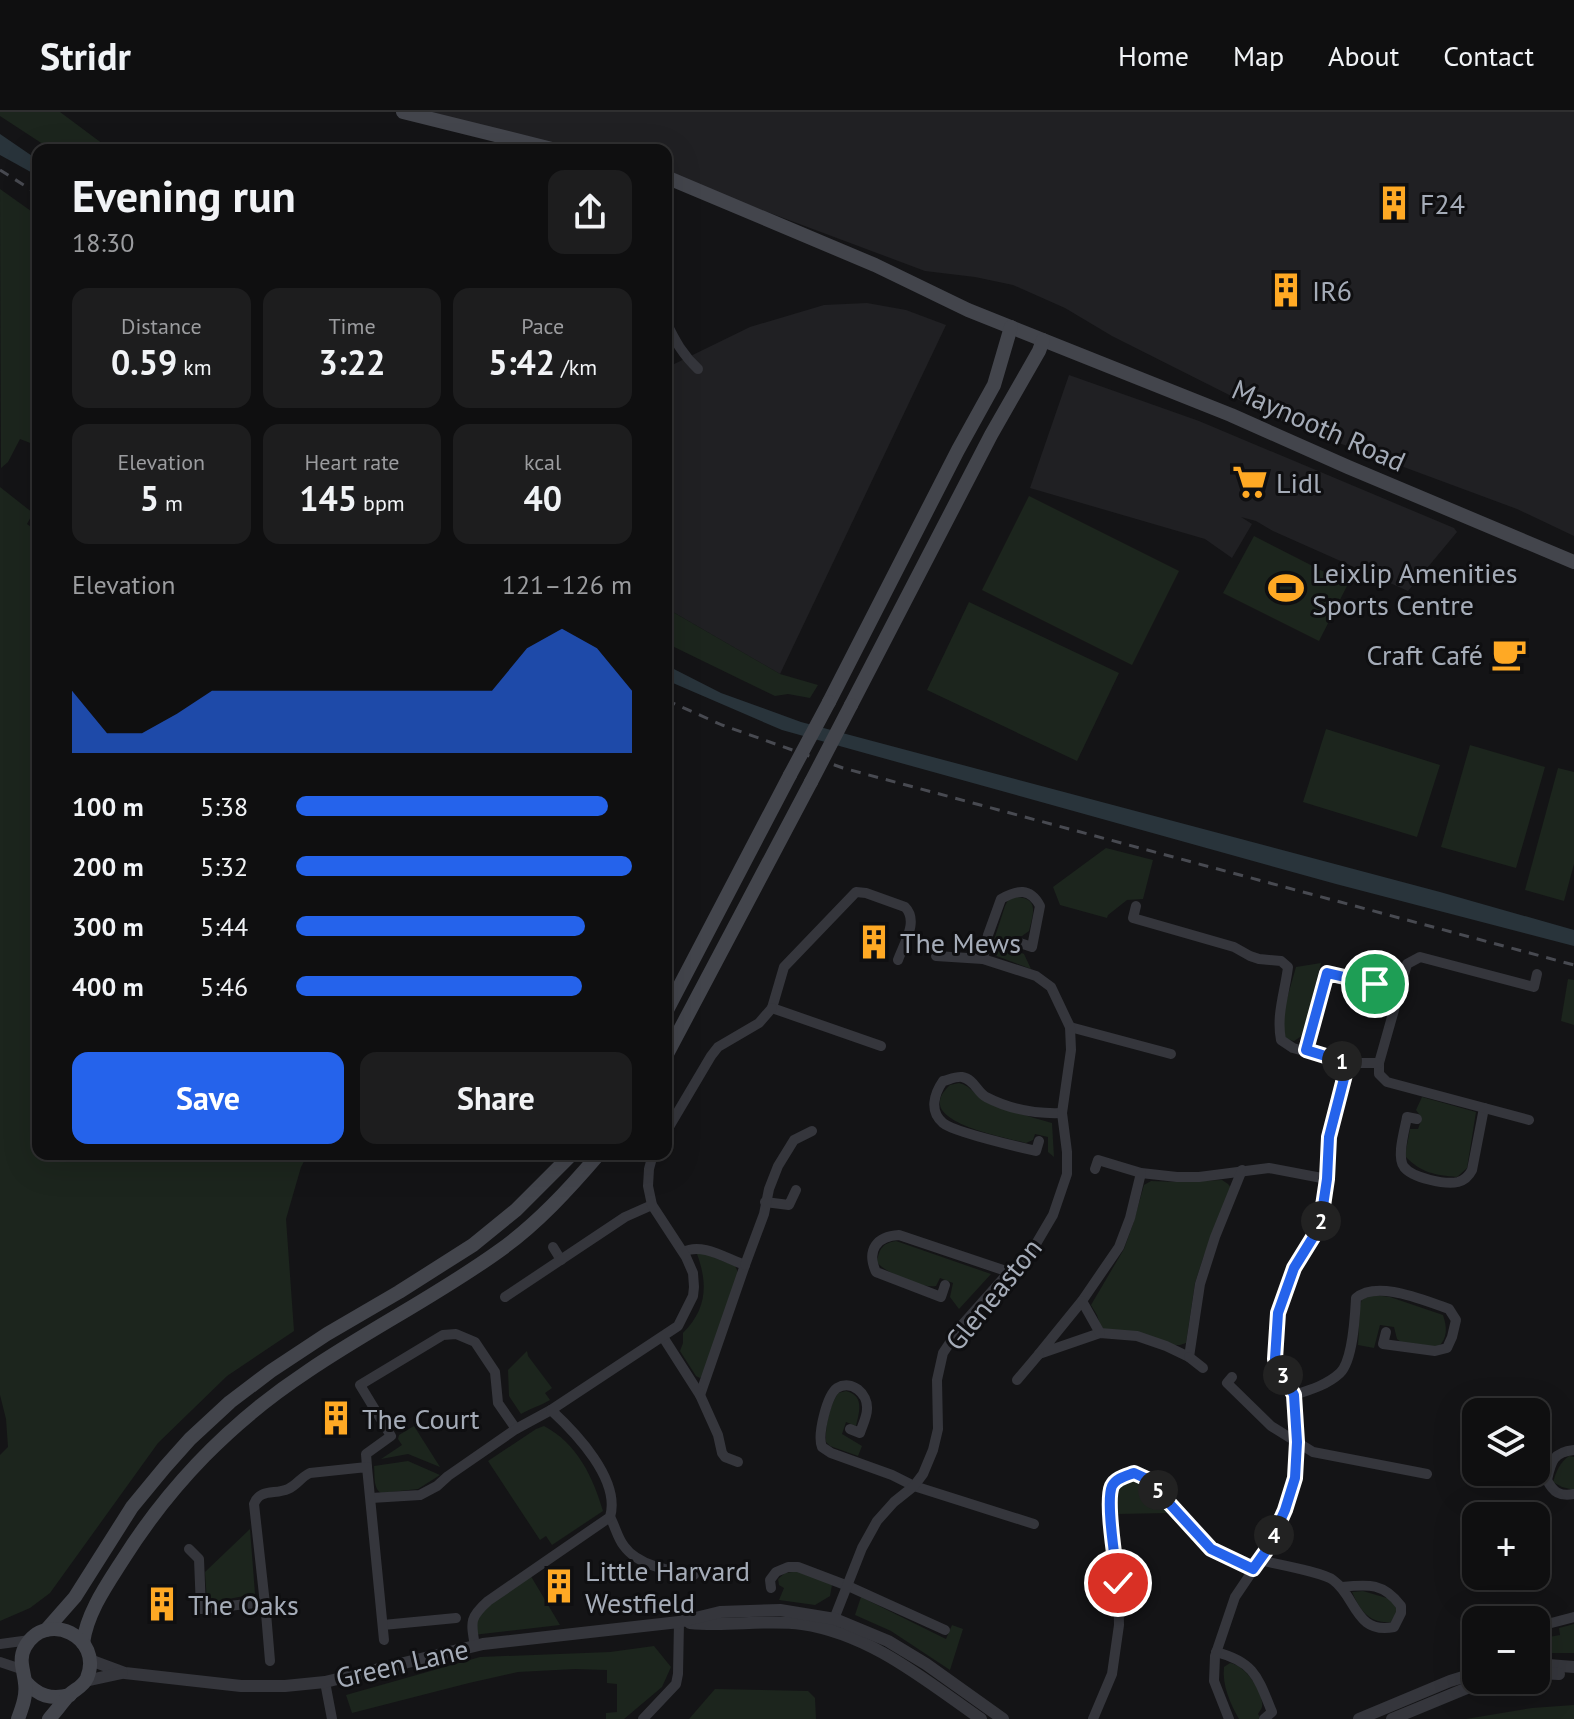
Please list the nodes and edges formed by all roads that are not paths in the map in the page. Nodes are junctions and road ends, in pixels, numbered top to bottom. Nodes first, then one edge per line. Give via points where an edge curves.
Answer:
1 (403, 112) edge
2 (532, 144) edge
3 (672, 180) edge
4 (1011, 327) junction
5 (672, 335) edge
6 (1043, 340) junction
7 (698, 369) dead end
8 (1574, 562) edge
9 (1136, 906) dead end
10 (1020, 943) dead end
11 (937, 946) dead end
12 (983, 959) junction
13 (898, 960) dead end
14 (1537, 974) dead end
15 (1372, 997) dead end
16 (672, 1001) edge
17 (772, 1008) junction
18 (1070, 1027) junction
19 (672, 1045) edge
20 (881, 1046) dead end
21 (1306, 1050) junction
22 (1171, 1054) dead end
23 (1348, 1063) junction
24 (1379, 1063) junction
25 (1484, 1108) junction
26 (1062, 1113) junction
27 (1417, 1119) dead end
28 (1529, 1120) dead end
29 (672, 1122) edge
30 (812, 1131) dead end
31 (1039, 1141) dead end
32 (566, 1160) edge
33 (594, 1160) edge
34 (651, 1160) edge
35 (1095, 1169) dead end
36 (1242, 1170) junction
37 (1141, 1173) junction
38 (1327, 1179) junction
39 (796, 1190) dead end
40 (765, 1202) junction
41 (652, 1205) junction
42 (553, 1247) dead end
43 (684, 1252) junction
44 (561, 1260) junction
45 (745, 1265) junction
46 (1009, 1272) junction
47 (945, 1285) dead end
48 (505, 1297) dead end
49 (1082, 1301) junction
50 (1386, 1332) dead end
51 (1100, 1333) junction
52 (663, 1337) junction
53 (1039, 1354) junction
54 (1189, 1357) junction
55 (1203, 1368) dead end
56 (1232, 1377) dead end
57 (1017, 1380) dead end
58 (700, 1395) junction
59 (1294, 1395) junction
60 (551, 1410) junction
61 (516, 1429) junction
62 (850, 1429) dead end
63 (1297, 1442) junction
64 (1574, 1450) edge
65 (738, 1462) dead end
66 (367, 1467) junction
67 (1427, 1474) dead end
68 (914, 1486) junction
69 (1574, 1494) edge
70 (371, 1498) junction
71 (610, 1517) junction
72 (1034, 1524) dead end
73 (189, 1549) dead end
74 (1256, 1565) junction
75 (694, 1575) dead end
76 (848, 1586) junction
77 (1342, 1587) junction
78 (771, 1588) dead end
79 (265, 1602) junction
80 (1574, 1617) edge
81 (456, 1618) dead end
82 (679, 1622) junction
83 (1550, 1623) edge
84 (383, 1625) junction
85 (834, 1625) junction
86 (46, 1630) junction
87 (945, 1630) dead end
88 (30, 1640) junction
89 (384, 1640) dead end
90 (83, 1643) junction
91 (0, 1644) edge
92 (475, 1646) junction
93 (1216, 1652) junction
94 (90, 1660) junction
95 (270, 1661) dead end
96 (0, 1662) edge
97 (1550, 1663) edge
98 (1574, 1664) edge
99 (125, 1673) junction
100 (1550, 1673) edge
101 (1574, 1674) edge
102 (23, 1675) junction
103 (1462, 1677) edge
104 (85, 1681) junction
105 (325, 1682) junction
106 (1462, 1690) edge
107 (70, 1695) junction
108 (988, 1716) edge
109 (18, 1719) edge
110 (49, 1719) edge
111 (332, 1719) edge
112 (643, 1719) edge
113 (1003, 1719) edge
114 (1093, 1719) edge
115 (1229, 1719) edge
116 (1264, 1719) edge
117 (1359, 1719) edge
118 (1392, 1719) edge

1 - 2 main road
3 - 4 main road, Maynooth Road
4 - 6 main road, Maynooth Road
4 - 16 main road, bridge via 994,385
5 - 7 street
6 - 8 main road, Maynooth Road
6 - 19 main road, bridge
9 - 21 street via 1133,918 1259,959 1281,961 1288,967 1281,1040
10 - 12 street via 1032,947 1040,906 1027,892 1001,899
11 - 12 street via 936,956
12 - 18 street via 1036,976 1051,987
13 - 17 street via 913,922 910,911 856,892 784,967
14 - 24 street via 1534,987 1420,957 1407,964
15 - 21 street via 1375,984 1327,973
17 - 20 street
17 - 29 street via 759,1023 718,1047
18 - 22 street
18 - 26 street, Gleneaston
21 - 23 street
23 - 24 street
23 - 38 street via 1329,1137
24 - 25 street via 1379,1074 1387,1082
25 - 27 street via 1472,1170 1459,1182 1436,1181 1403,1167 1407,1117
25 - 28 street
26 - 31 street via 1023,1110 983,1096 961,1077 943,1081 937,1089 935,1111 942,1123 1036,1151
26 - 46 street, Gleneaston via 1067,1152 1063,1188 1033,1249
30 - 40 street via 794,1140
32 - 86 main road via 473,1245 327,1334 230,1402 132,1507 75,1597
33 - 90 main road via 501,1250 308,1371 222,1438 142,1530 87,1623
34 - 41 street
35 - 37 street via 1098,1160
36 - 37 street via 1199,1177
36 - 38 street via 1269,1168
36 - 54 street via 1200,1284
37 - 49 street via 1119,1247
38 - 59 street via 1320,1226 1294,1268 1278,1313 1275,1359
39 - 40 street via 789,1205
40 - 45 street
41 - 43 street
41 - 44 street
42 - 44 street
43 - 45 street via 702,1249
43 - 52 street via 693,1273 693,1296 684,1318
44 - 48 street
45 - 58 street
46 - 47 street via 899,1235 876,1243 876,1272 941,1297
46 - 68 street, Gleneaston via 943,1353 937,1380 938,1429
49 - 51 street
49 - 53 street
50 - 59 street via 1383,1344 1435,1351 1447,1348 1456,1320 1441,1306 1386,1291 1364,1292 1356,1298 1353,1338 1343,1371 1322,1386
51 - 53 street
51 - 54 street via 1137,1336
52 - 58 street
52 - 60 street
53 - 57 street
54 - 55 street
56 - 63 street via 1227,1383 1271,1426
58 - 65 street via 722,1453
59 - 63 street
60 - 61 street
60 - 71 street via 601,1470 613,1501
61 - 66 street via 498,1403 495,1372 475,1342 443,1335 360,1385 391,1436 366,1454
61 - 70 street via 420,1495
62 - 68 street via 860,1433 867,1409 852,1385 834,1390 821,1423 822,1447
63 - 67 street via 1313,1452
63 - 74 street via 1295,1478 1285,1510
64 - 69 street via 1554,1459 1547,1480 1560,1495
66 - 70 street
66 - 79 street via 310,1473 286,1490 257,1497
68 - 72 street
68 - 76 street, Gleneaston via 877,1521
70 - 84 street
71 - 75 street via 633,1557
71 - 92 street via 478,1610 471,1624
73 - 79 street via 199,1559 201,1609
74 - 77 street via 1330,1577
74 - 93 street via 1235,1597
74 - 114 street via 1211,1549 1147,1479 1134,1473 1119,1478 1111,1488 1110,1511 1119,1625 1112,1674
76 - 78 street via 788,1567 776,1572
76 - 85 street, Gleneaston
76 - 87 street
77 - 77 street via 1386,1590 1401,1606 1394,1627 1368,1624
79 - 95 street
80 - 83 street
81 - 84 street
82 - 85 street, Green Lane
82 - 92 street, Green Lane
82 - 112 street via 676,1684
84 - 89 street
85 - 108 street, Green Lane
85 - 108 street, Green Lane via 888,1641 926,1664
86 - 88 main road
86 - 90 main road via 66,1631
88 - 91 street
88 - 102 main road via 21,1657
90 - 94 main road
92 - 105 street, Green Lane
93 - 115 street via 1214,1681
93 - 116 street via 1249,1666 1272,1712
94 - 99 street, Green Lane
94 - 104 main road
96 - 102 street
97 - 98 street
99 - 104 street, Green Lane
99 - 105 street, Green Lane via 241,1686
100 - 101 street
102 - 107 main road via 40,1695
102 - 109 main road via 25,1698
103 - 117 street
104 - 107 main road
105 - 111 street
106 - 118 street
107 - 110 main road
108 - 113 street, Green Lane

